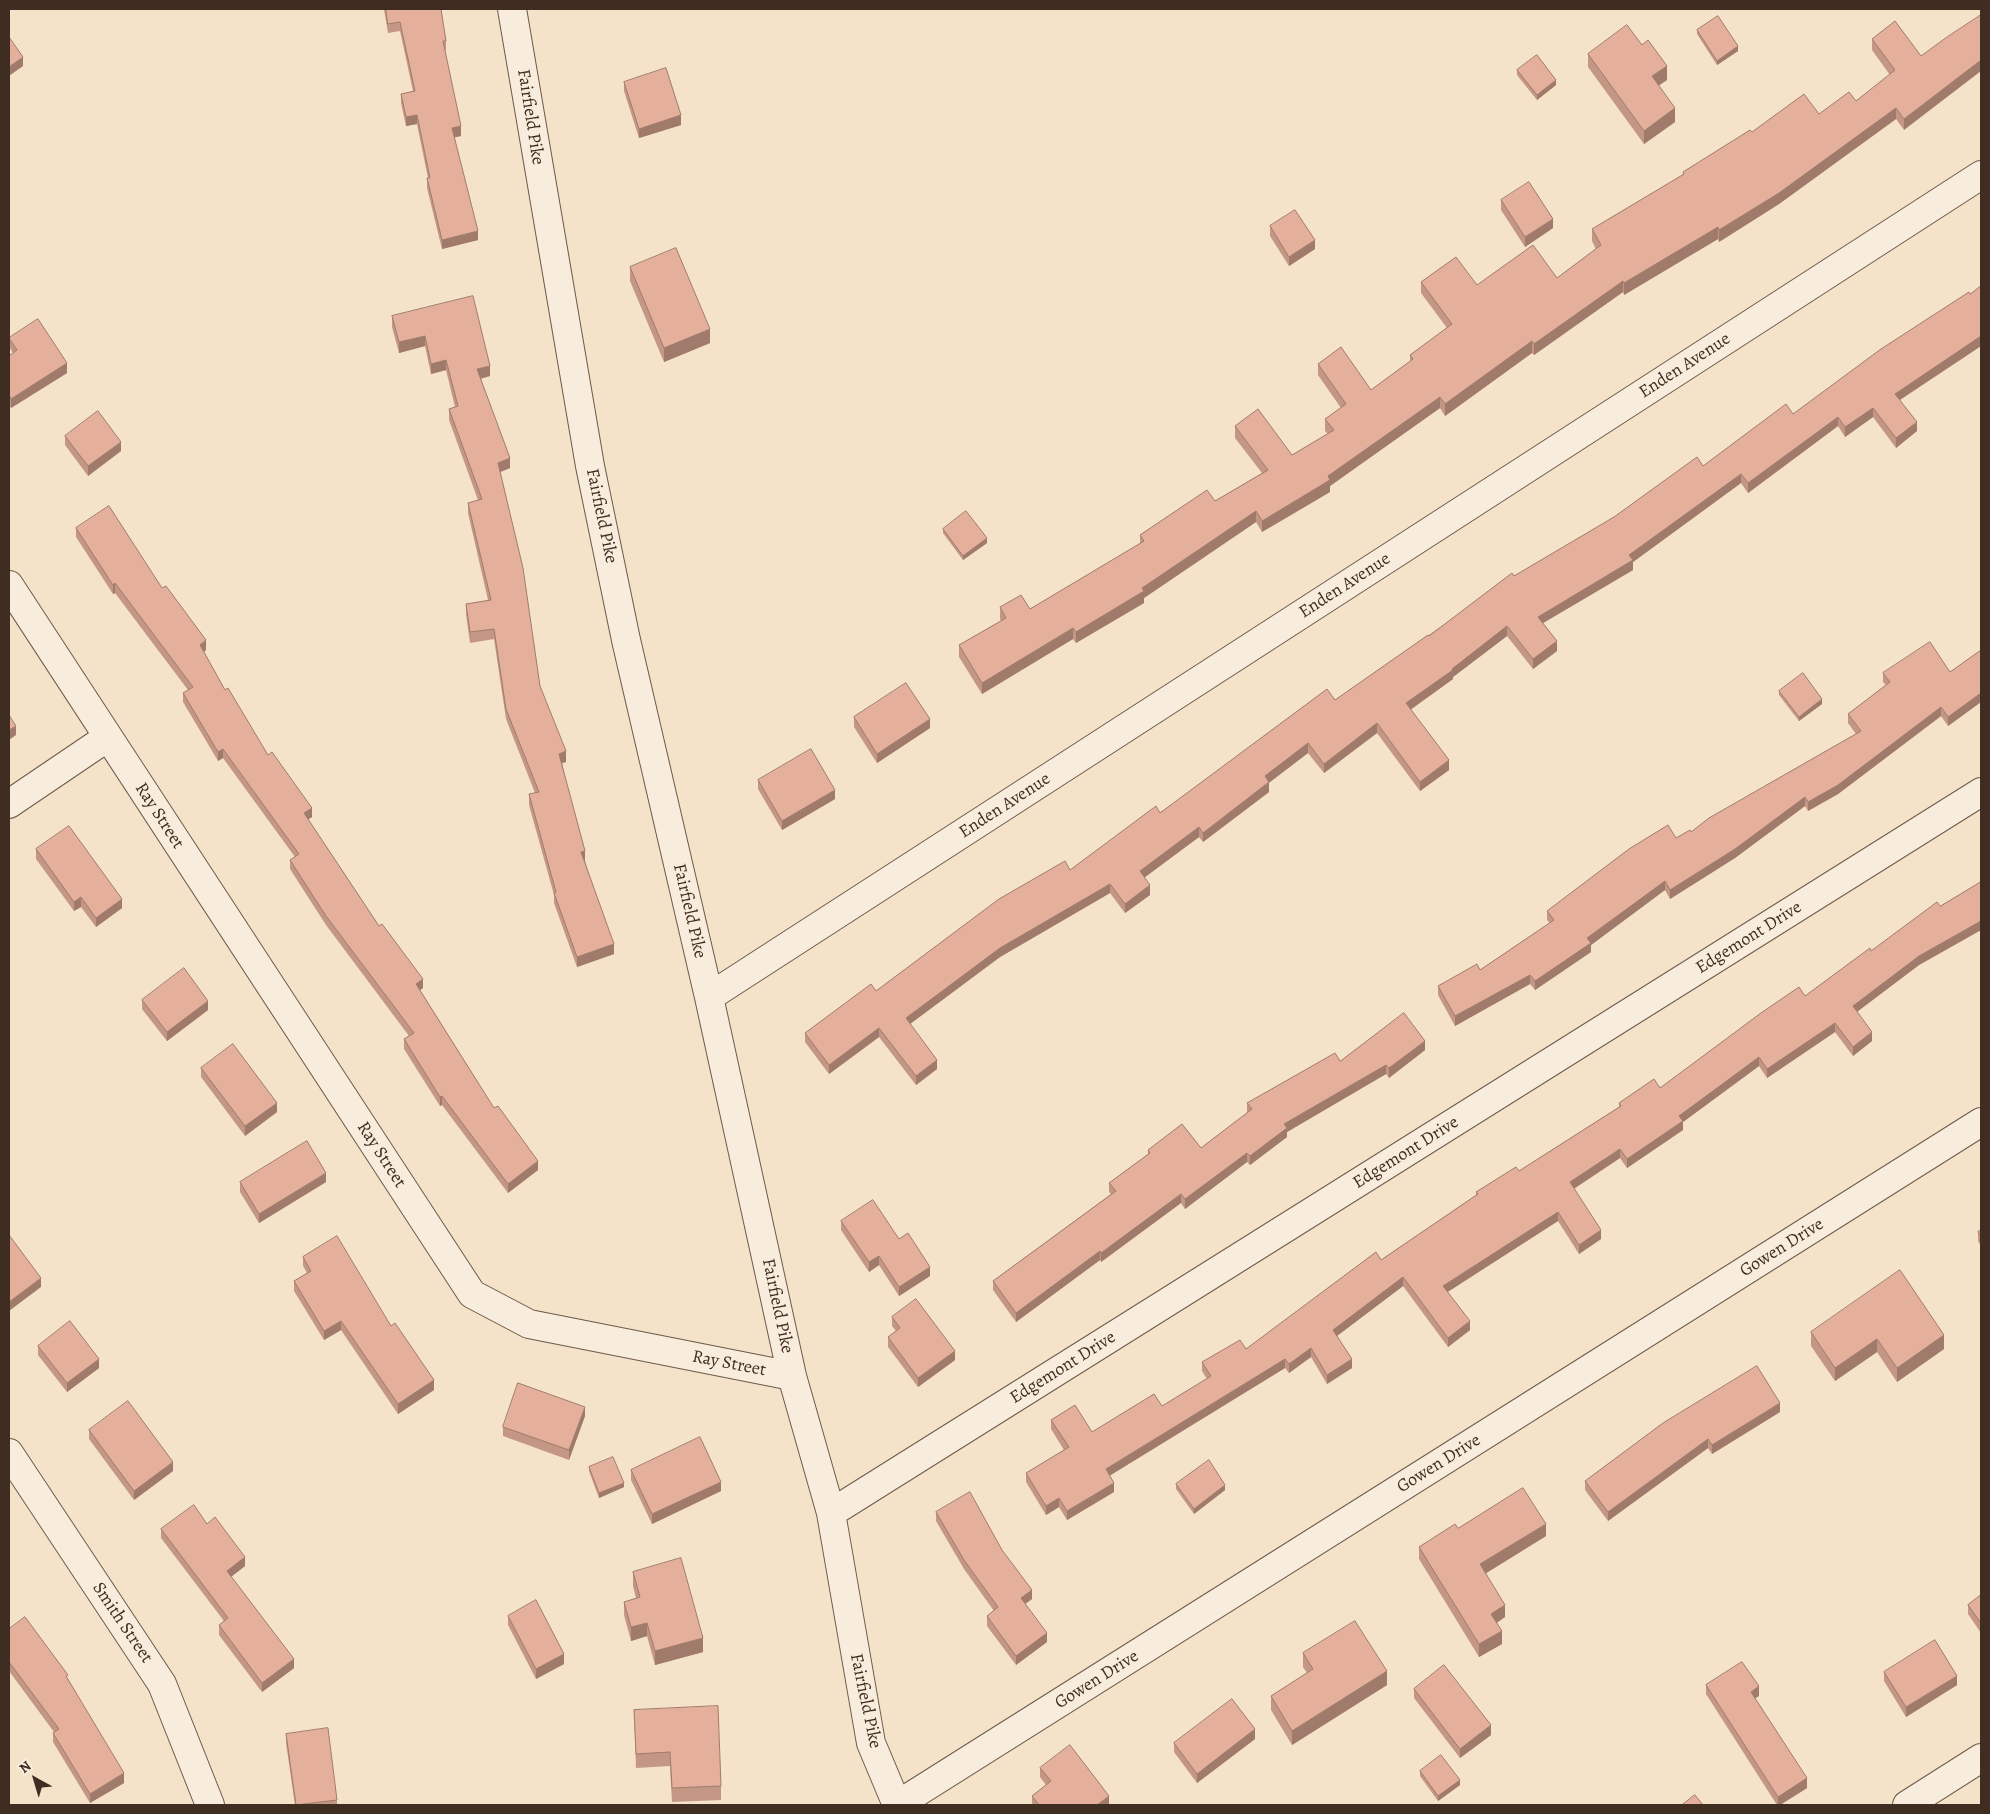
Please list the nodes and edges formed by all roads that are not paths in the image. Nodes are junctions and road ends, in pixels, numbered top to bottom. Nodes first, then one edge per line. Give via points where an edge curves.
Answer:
1 (512, 9) edge
2 (1981, 175) edge
3 (9, 585) edge
4 (108, 737) junction
5 (1981, 792) edge
6 (9, 804) edge
7 (709, 997) junction
8 (1981, 1122) edge
9 (792, 1376) junction
10 (9, 1453) edge
11 (832, 1513) junction
12 (1981, 1758) edge
13 (210, 1805) edge
14 (897, 1805) edge
15 (1907, 1805) edge

1 - 7 street, Fairfield Pike via 590,466 626,640
2 - 7 street, Enden Avenue
3 - 4 street, Ray Street
4 - 6 street
4 - 9 street, Ray Street via 472,1294 529,1324
5 - 11 street, Edgemont Drive
7 - 9 street, Fairfield Pike
8 - 14 street, Gowen Drive
9 - 11 street, Fairfield Pike
10 - 13 street, Smith Street via 162,1684
11 - 14 street, Fairfield Pike via 871,1742
12 - 15 street

